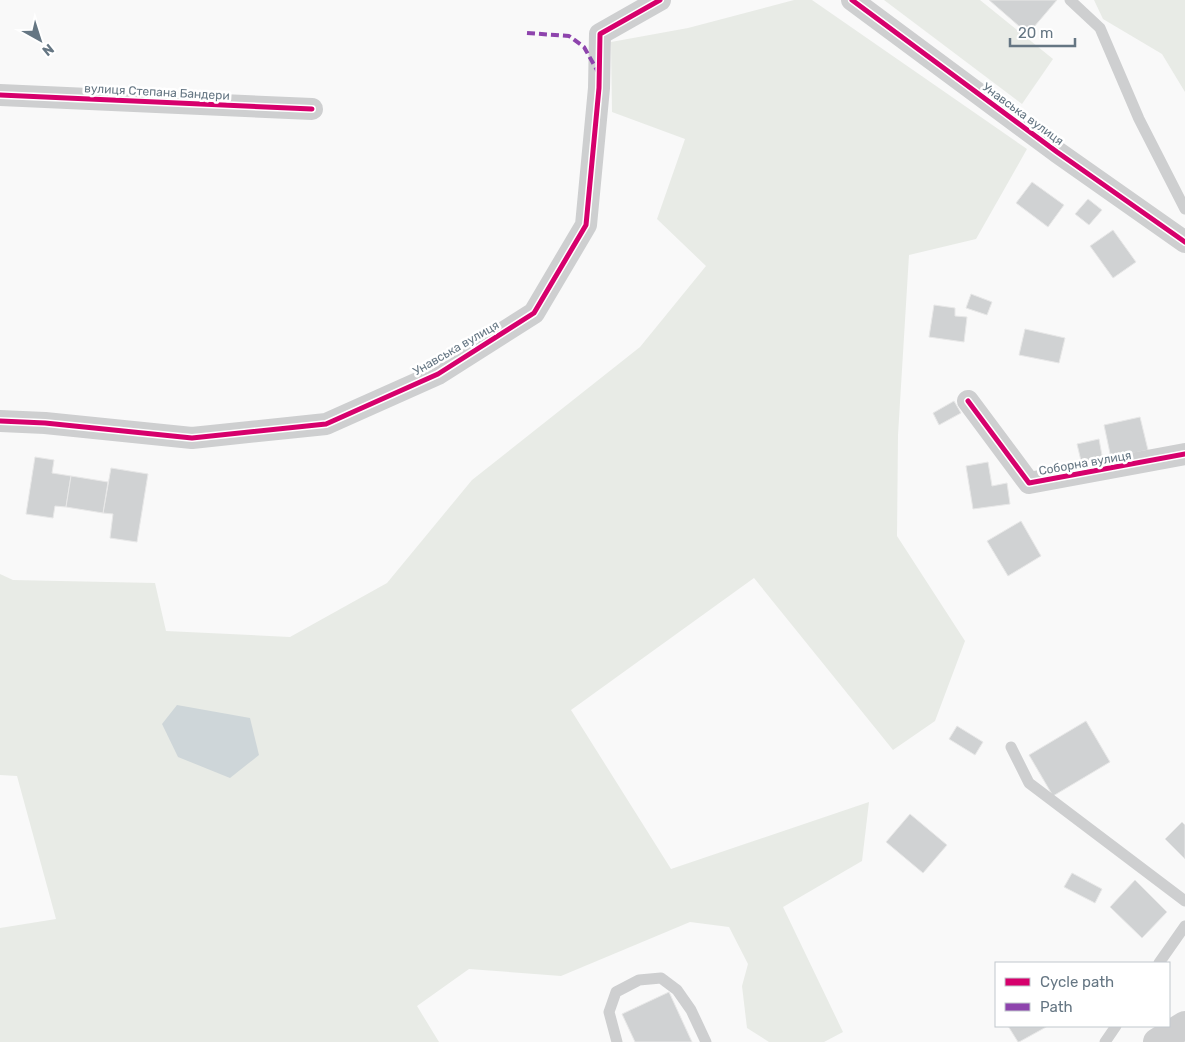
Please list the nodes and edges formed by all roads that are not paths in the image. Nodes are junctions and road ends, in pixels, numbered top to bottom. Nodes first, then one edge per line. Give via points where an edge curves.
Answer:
1 (660, 0) edge
2 (852, 0) edge
3 (1070, 0) edge
4 (0, 95) edge
5 (312, 109) dead end
6 (1185, 209) edge
7 (1185, 242) edge
8 (968, 401) dead end
9 (0, 421) edge
10 (1185, 454) edge
11 (1011, 747) dead end
12 (1185, 902) edge
13 (1185, 926) edge
14 (1160, 962) edge
15 (1185, 1025) edge
16 (1115, 1027) edge
17 (617, 1042) edge
18 (706, 1042) edge
19 (1105, 1042) edge
20 (1157, 1042) edge

1 - 9 street, Унавська вулиця via 600,34 599,88 586,225 534,314 438,374 326,424 192,438
2 - 7 street, Унавська вулиця
3 - 6 lane via 1100,28 1139,119
4 - 5 street, вулиця Степана Бандери
8 - 10 street, Соборна вулиця via 1029,483
11 - 12 lane via 1029,783
13 - 14 lane
15 - 20 street
16 - 19 lane
17 - 18 lane via 609,1012 616,992 639,980 661,978 677,990

